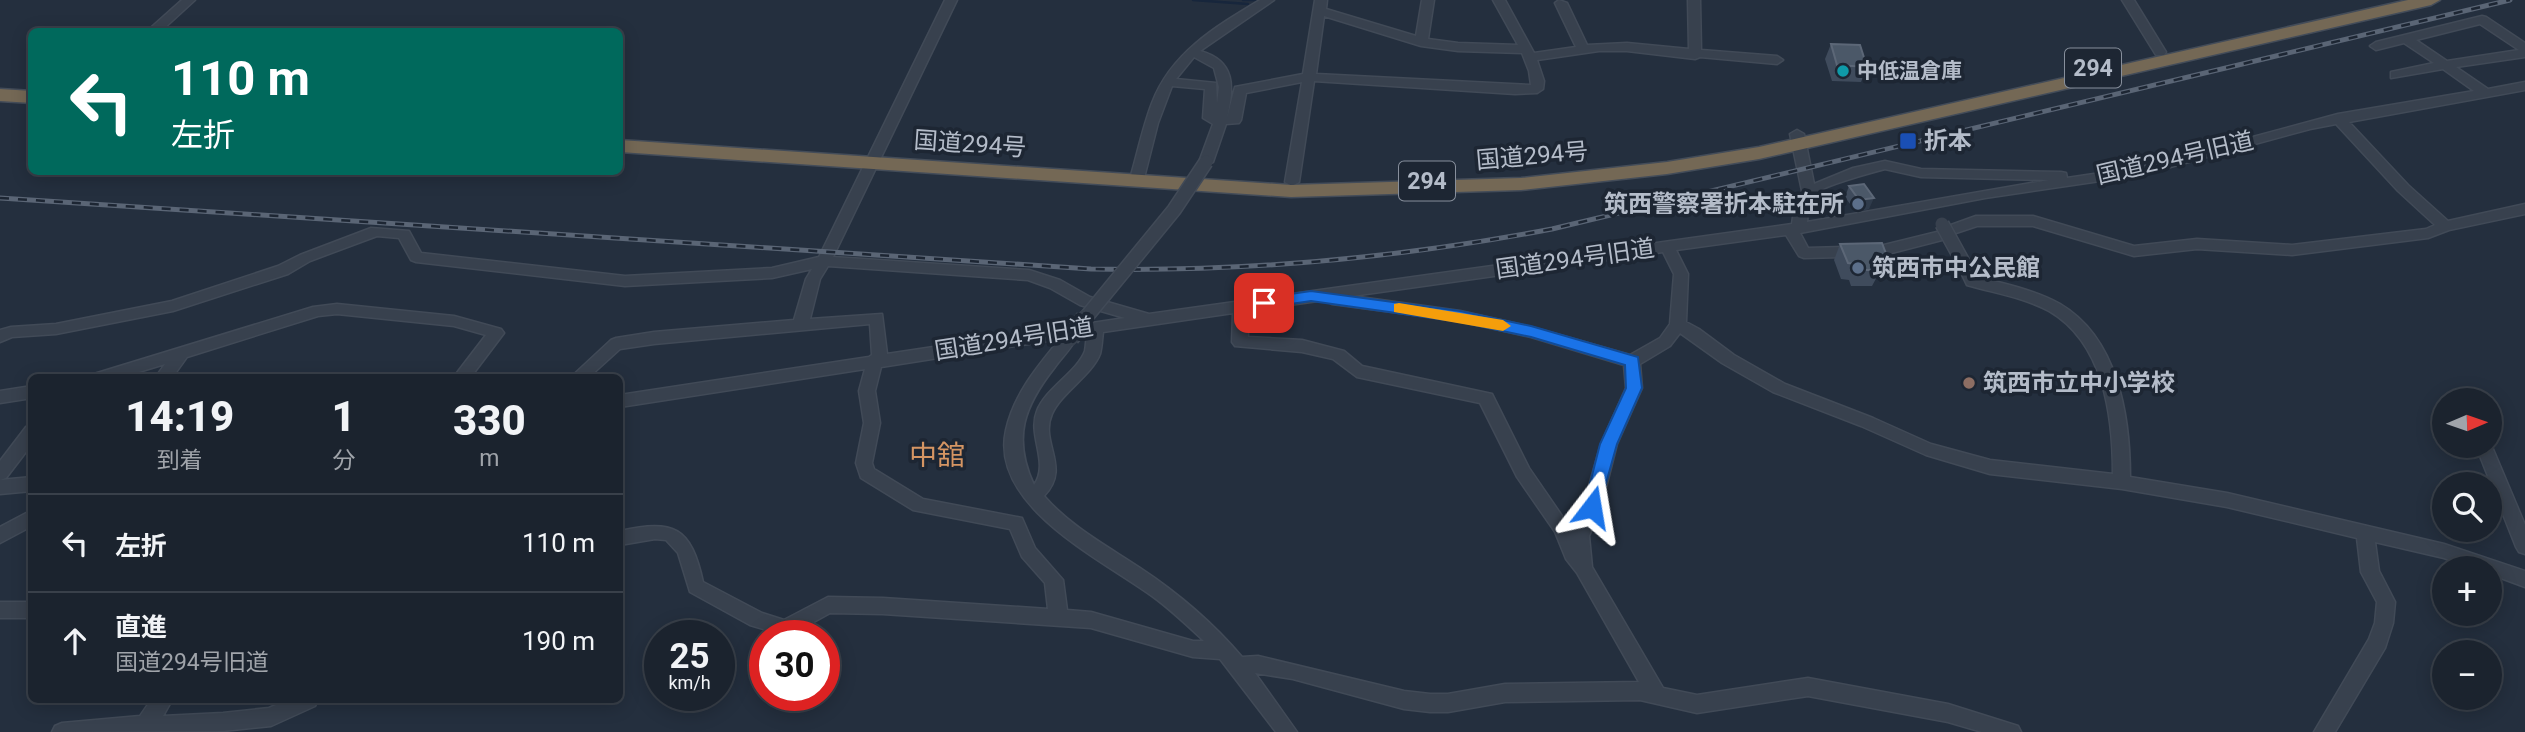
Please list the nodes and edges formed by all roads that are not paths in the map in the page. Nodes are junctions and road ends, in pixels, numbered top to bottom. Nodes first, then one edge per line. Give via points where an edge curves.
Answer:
1 (189, 0) edge
2 (951, 0) edge
3 (1268, 0) edge
4 (1428, 0) edge
5 (1499, 0) edge
6 (1694, 0) edge
7 (2128, 0) edge
8 (2388, 0) edge
9 (2431, 0) edge
10 (1561, 3) dead end
11 (1320, 6) edge
12 (157, 28) edge
13 (2407, 39) junction
14 (1420, 42) junction
15 (2376, 46) dead end
16 (1583, 49) junction
17 (2525, 51) edge
18 (1191, 52) junction
19 (2160, 52) junction
20 (1527, 53) junction
21 (1695, 55) junction
22 (1777, 60) dead end
23 (2445, 65) junction
24 (2395, 75) dead end
25 (1308, 77) junction
26 (1167, 82) junction
27 (2525, 86) edge
28 (2484, 92) junction
29 (0, 95) edge
30 (28, 97) edge
31 (0, 103) edge
32 (28, 105) edge
33 (2338, 118) junction
34 (1213, 120) dead end
35 (1230, 121) dead end
36 (623, 137) edge
37 (1798, 140) junction
38 (623, 146) edge
39 (874, 159) junction
40 (1138, 178) junction
41 (2073, 181) junction
42 (1292, 182) junction
43 (1809, 191) junction
44 (1931, 204) junction
45 (2525, 209) edge
46 (2445, 226) junction
47 (1795, 230) junction
48 (1945, 230) junction
49 (1667, 246) junction
50 (822, 261) junction
51 (1311, 296) junction
52 (1241, 307) junction
53 (1147, 320) junction
54 (801, 324) junction
55 (1678, 326) junction
56 (1096, 327) junction
57 (0, 336) edge
58 (180, 355) junction
59 (878, 360) junction
60 (1632, 361) junction
61 (114, 374) edge
62 (166, 374) edge
63 (464, 374) edge
64 (582, 374) edge
65 (28, 393) edge
66 (0, 397) edge
67 (623, 401) edge
68 (28, 436) edge
69 (2489, 458) edge
70 (0, 473) edge
71 (2122, 482) junction
72 (28, 484) edge
73 (0, 487) edge
74 (1032, 498) junction
75 (28, 519) edge
76 (6, 533) edge
77 (2365, 534) junction
78 (623, 537) edge
79 (2525, 547) edge
80 (0, 551) edge
81 (1583, 568) junction
82 (2525, 579) edge
83 (0, 610) edge
84 (28, 610) edge
85 (1058, 616) junction
86 (1232, 659) junction
87 (1656, 692) junction
88 (160, 703) edge
89 (301, 703) edge
90 (145, 726) junction
91 (62, 732) edge
92 (1287, 732) edge
93 (2011, 732) edge
94 (2324, 732) edge

1 - 12 street
2 - 39 street
3 - 18 street
4 - 14 street
5 - 20 street
6 - 21 street
7 - 19 street
8 - 19 highway, 国道294号 / 294
9 - 37 highway, 国道294号 / 294
10 - 16 street
11 - 14 street
11 - 25 street
13 - 15 street
13 - 17 street via 2482,20
13 - 23 street
14 - 20 street
16 - 20 street
16 - 21 street via 1627,47
17 - 23 street
18 - 26 street
18 - 74 street, bridge via 1212,59 1224,74 1217,133 1206,162 1174,210 1027,396 1014,429 1015,464
19 - 37 highway, 国道294号 / 294
20 - 25 street via 1540,86 1531,90
21 - 22 street
23 - 24 street
23 - 28 street
25 - 35 street via 1240,90
25 - 42 street
26 - 34 street via 1211,86
26 - 40 street
27 - 28 street, 国道294号旧道
28 - 33 street, 国道294号旧道
29 - 30 highway
31 - 32 highway
33 - 41 street, 国道294号旧道 via 2175,163
33 - 46 street
36 - 39 highway, 国道294号 / 294
37 - 40 highway, 国道294号 / 294 via 1667,168 1474,187 1291,191
37 - 42 highway, 国道294号 / 294 via 1548,173 1425,181
37 - 43 street
38 - 39 highway, 国道294号 / 294
39 - 40 highway, 国道294号 / 294
39 - 50 street
40 - 42 highway, 国道294号 / 294
41 - 43 street via 2051,175 1921,173 1885,165
41 - 44 street, 国道294号旧道
43 - 47 street
44 - 47 street, 国道294号旧道
44 - 48 street
45 - 46 street
46 - 48 street via 2428,233 2292,250 2197,244 2134,251 2033,221 1976,221
47 - 48 street via 1804,253 1880,251
47 - 49 street, 国道294号旧道
48 - 71 street, bridge via 1972,281 2037,299 2064,314 2088,337 2117,415
49 - 51 street, 国道294号旧道
49 - 55 street via 1681,274
50 - 53 street via 1041,277 1085,301
50 - 54 street
50 - 57 street via 772,272 625,281 416,257 404,234 376,232 283,270 173,306
51 - 52 street, 国道294号旧道
51 - 60 street via 1460,316
52 - 53 street, 国道294号旧道
52 - 81 street via 1240,342 1314,349 1338,355 1357,371 1486,398 1523,472 1563,529
53 - 56 street, 国道294号旧道
54 - 59 street via 877,318
54 - 64 street via 616,344
55 - 60 street via 1665,342
55 - 71 street via 1779,388 1926,450 1990,467
56 - 59 street, 国道294号旧道
56 - 74 street via 1092,354 1041,419 1050,471 1045,488
58 - 61 street
58 - 62 street
58 - 63 street via 318,311 360,309 454,321 496,333
59 - 67 street, 国道294号旧道
59 - 85 street via 867,391 872,423 864,463 867,472 919,505 1016,523 1028,552 1054,580
60 - 81 street via 1634,388 1609,444 1580,536
65 - 66 street
68 - 70 street
69 - 79 street
71 - 77 street via 2227,500
72 - 73 street
74 - 86 street via 1048,515 1162,593
75 - 76 street
76 - 80 street
77 - 82 street via 2444,551
77 - 94 street via 2371,572 2386,603 2384,623 2378,642
78 - 85 street via 654,531 671,533 682,541 696,587 757,620 785,628 828,605
81 - 87 street
83 - 84 street
85 - 86 street via 1091,620
86 - 87 street via 1404,701 1448,703 1505,693
86 - 92 street
87 - 93 street via 1697,704 1808,687 1948,713
88 - 90 street
89 - 90 street via 271,716
90 - 91 street

